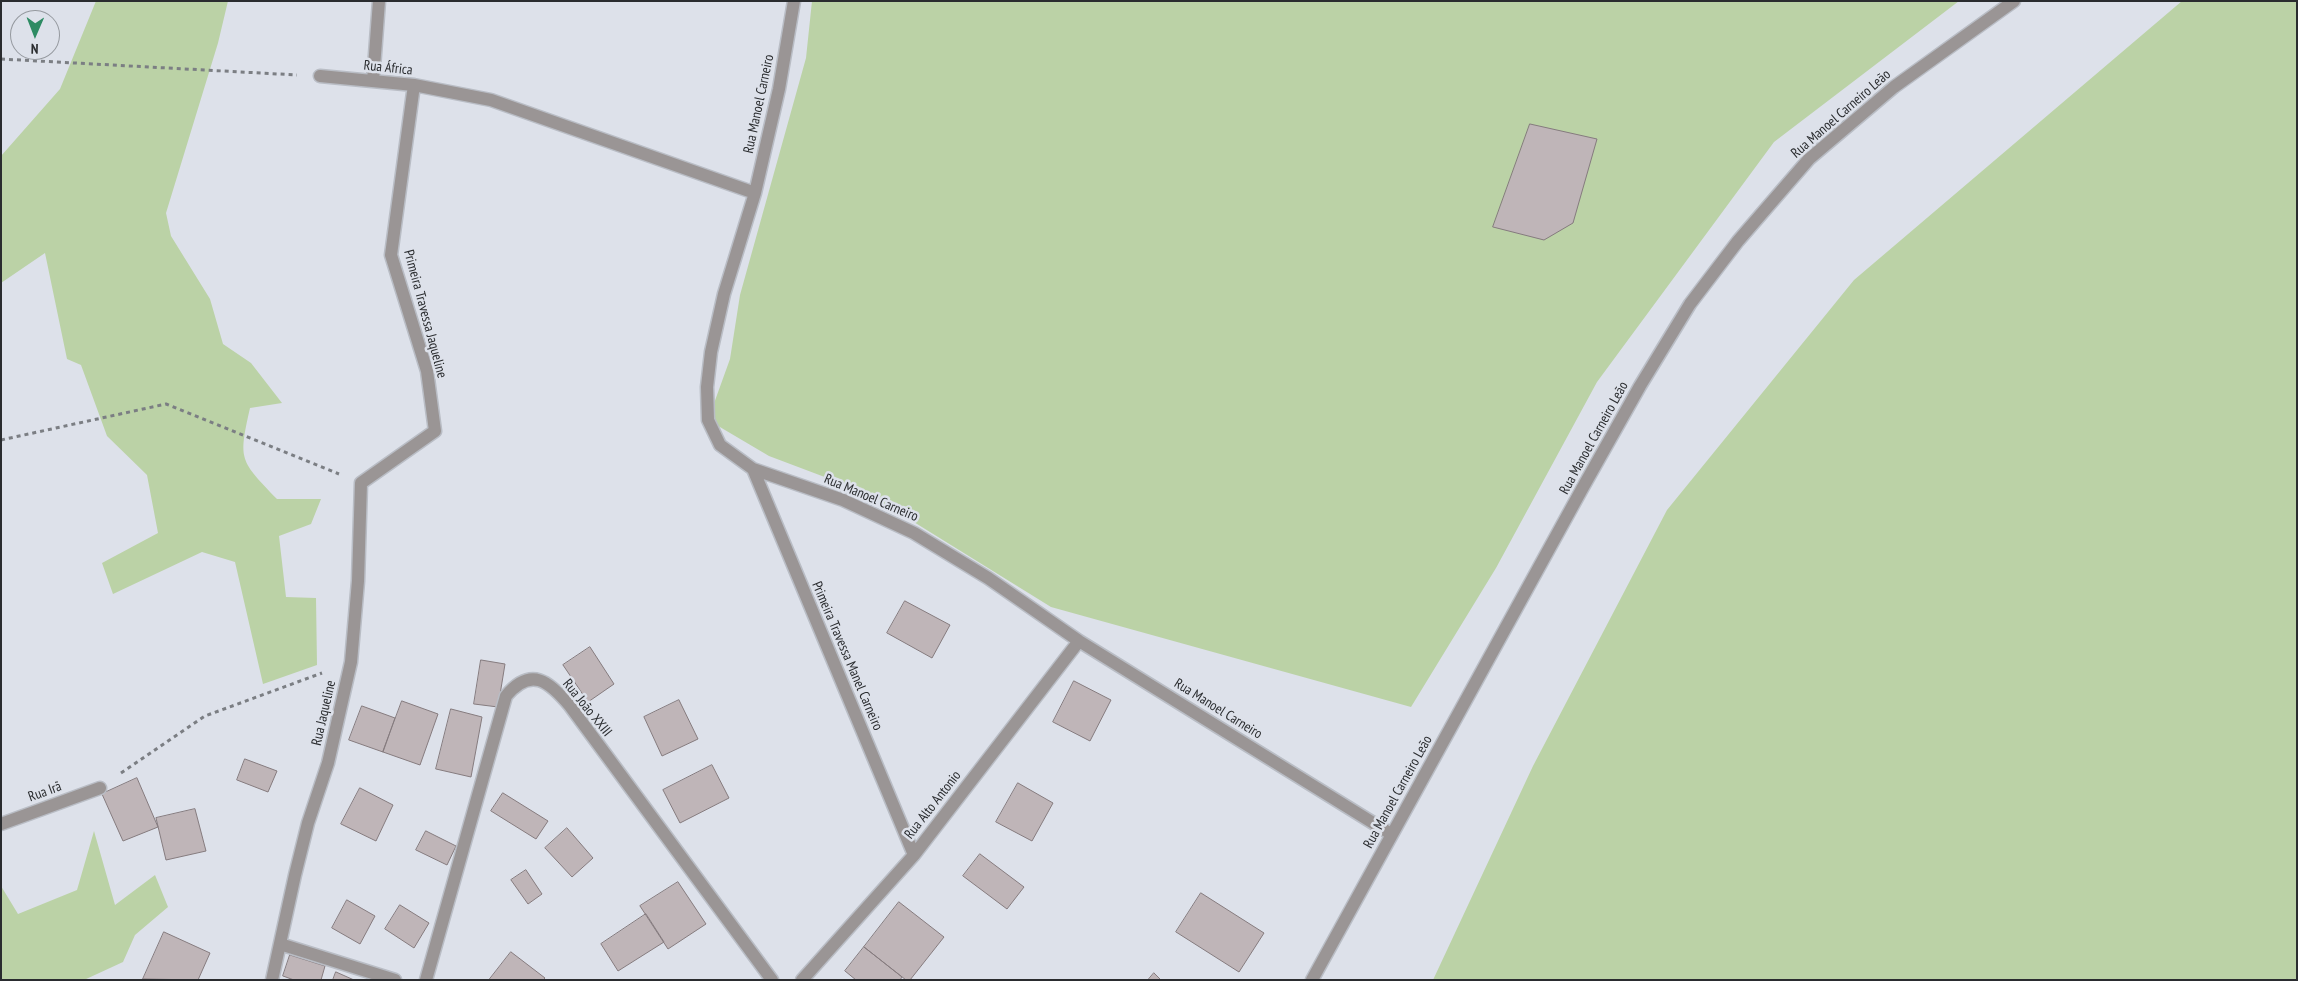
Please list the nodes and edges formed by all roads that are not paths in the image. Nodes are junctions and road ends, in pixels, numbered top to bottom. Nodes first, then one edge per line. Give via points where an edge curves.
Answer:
1 (379, 1) edge
2 (794, 1) edge
3 (2014, 1) edge
4 (320, 76) road end
5 (373, 81) junction
6 (414, 85) junction
7 (755, 193) junction
8 (753, 469) junction
9 (361, 483) joint
10 (1079, 641) junction
11 (100, 788) road end
12 (1, 824) edge
13 (1391, 834) junction
14 (914, 855) junction
15 (280, 944) junction
16 (272, 980) edge
17 (395, 980) edge
18 (426, 980) edge
19 (772, 980) edge
20 (802, 980) edge
21 (1312, 980) edge

1 - 5 street
2 - 7 street, Rua Manoel Carneiro via 779,89
3 - 13 street, Rua Manoel Carneiro Leão via 1894,87 1809,159 1738,241 1690,304 1640,386
4 - 5 street, Rua África
5 - 6 street, Rua África
6 - 7 street, Rua África via 491,100
6 - 9 street, Primeira Travessa Jaqueline via 391,255 427,370 435,431
7 - 8 street, Rua Manoel Carneiro via 724,294 707,387 708,420 720,445
8 - 10 street, Rua Manoel Carneiro via 843,500 914,533 988,578
8 - 14 street, Primeira Travessa Manel Carneiro
9 - 15 street, Rua Jaqueline via 351,662 328,763 301,849
10 - 13 street, Rua Manoel Carneiro
10 - 14 street, Rua Alto Antonio
11 - 12 street, Rua Irã
13 - 21 street, Rua Manoel Carneiro Leão
14 - 20 street, Rua Alto Antonio
15 - 16 street, Rua Jaqueline
15 - 17 street
18 - 19 street, Rua João XXIII via 506,696 517,683 529,679 543,681 556,689 570,706

